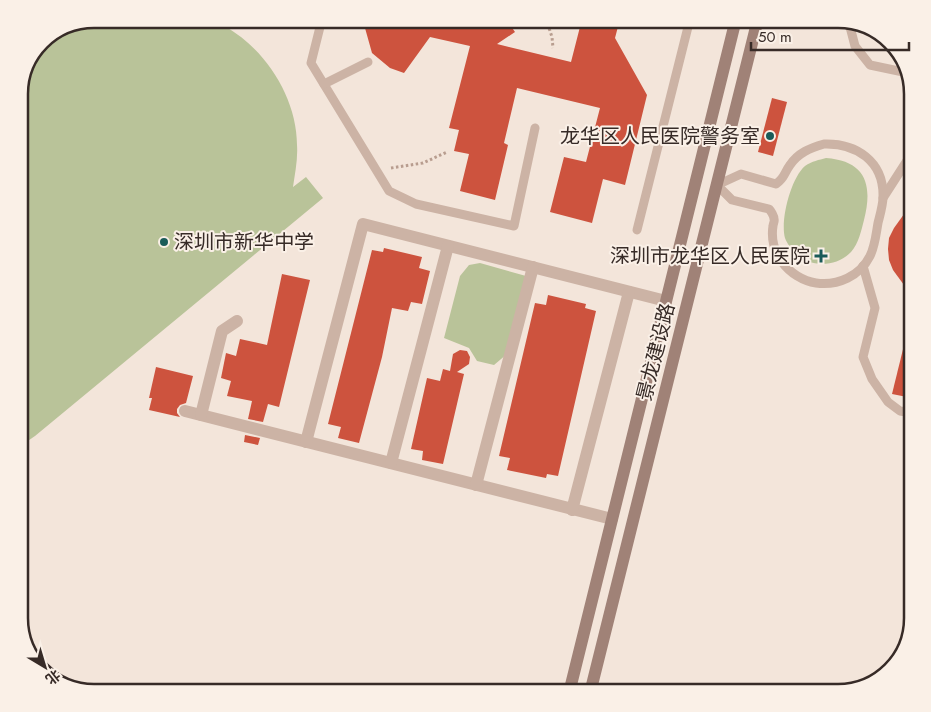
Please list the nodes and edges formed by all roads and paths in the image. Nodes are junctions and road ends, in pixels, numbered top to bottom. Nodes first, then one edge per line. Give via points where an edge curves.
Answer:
1 (320, 28) edge
2 (549, 28) edge
3 (688, 28) edge
4 (734, 28) edge
5 (756, 28) edge
6 (851, 29) edge
7 (553, 48) dead end
8 (368, 62) dead end
9 (899, 71) edge
10 (324, 84) junction
11 (535, 128) dead end
12 (448, 152) dead end
13 (904, 165) edge
14 (376, 170) junction
15 (717, 185) junction
16 (883, 198) junction
17 (637, 230) dead end
18 (448, 246) junction
19 (863, 266) junction
20 (533, 267) junction
21 (629, 292) junction
22 (666, 301) junction
23 (237, 321) dead end
24 (185, 411) dead end
25 (904, 412) edge
26 (200, 415) junction
27 (306, 442) junction
28 (391, 464) junction
29 (476, 485) junction
30 (572, 510) junction
31 (612, 519) junction
32 (571, 684) edge
33 (592, 684) edge

1 - 10 lane via 311,63
2 - 7 path
3 - 17 lane
4 - 22 main road, 景龙建设路
5 - 15 main road, 景龙建设路
6 - 9 lane via 855,46 870,65
8 - 10 lane
10 - 14 lane
11 - 14 lane via 514,226 416,204 389,191
12 - 14 path via 423,163
13 - 16 lane
15 - 16 lane via 740,174 776,184 800,155 817,146 837,144 850,147 871,162 883,185
15 - 19 lane via 732,200 769,209 775,218 775,251 790,272 801,279 835,283 850,277
15 - 33 main road, 景龙建设路
16 - 19 lane via 874,247
18 - 20 street
18 - 27 street via 363,224
18 - 28 street
19 - 25 lane via 874,308 863,357 872,379 888,402
20 - 21 street
20 - 29 street
21 - 22 street
21 - 30 street
22 - 31 main road, 景龙建设路
23 - 26 street via 222,331
24 - 26 street
26 - 27 street
27 - 28 street
28 - 29 street
29 - 30 street
30 - 31 street
31 - 32 main road, 景龙建设路

